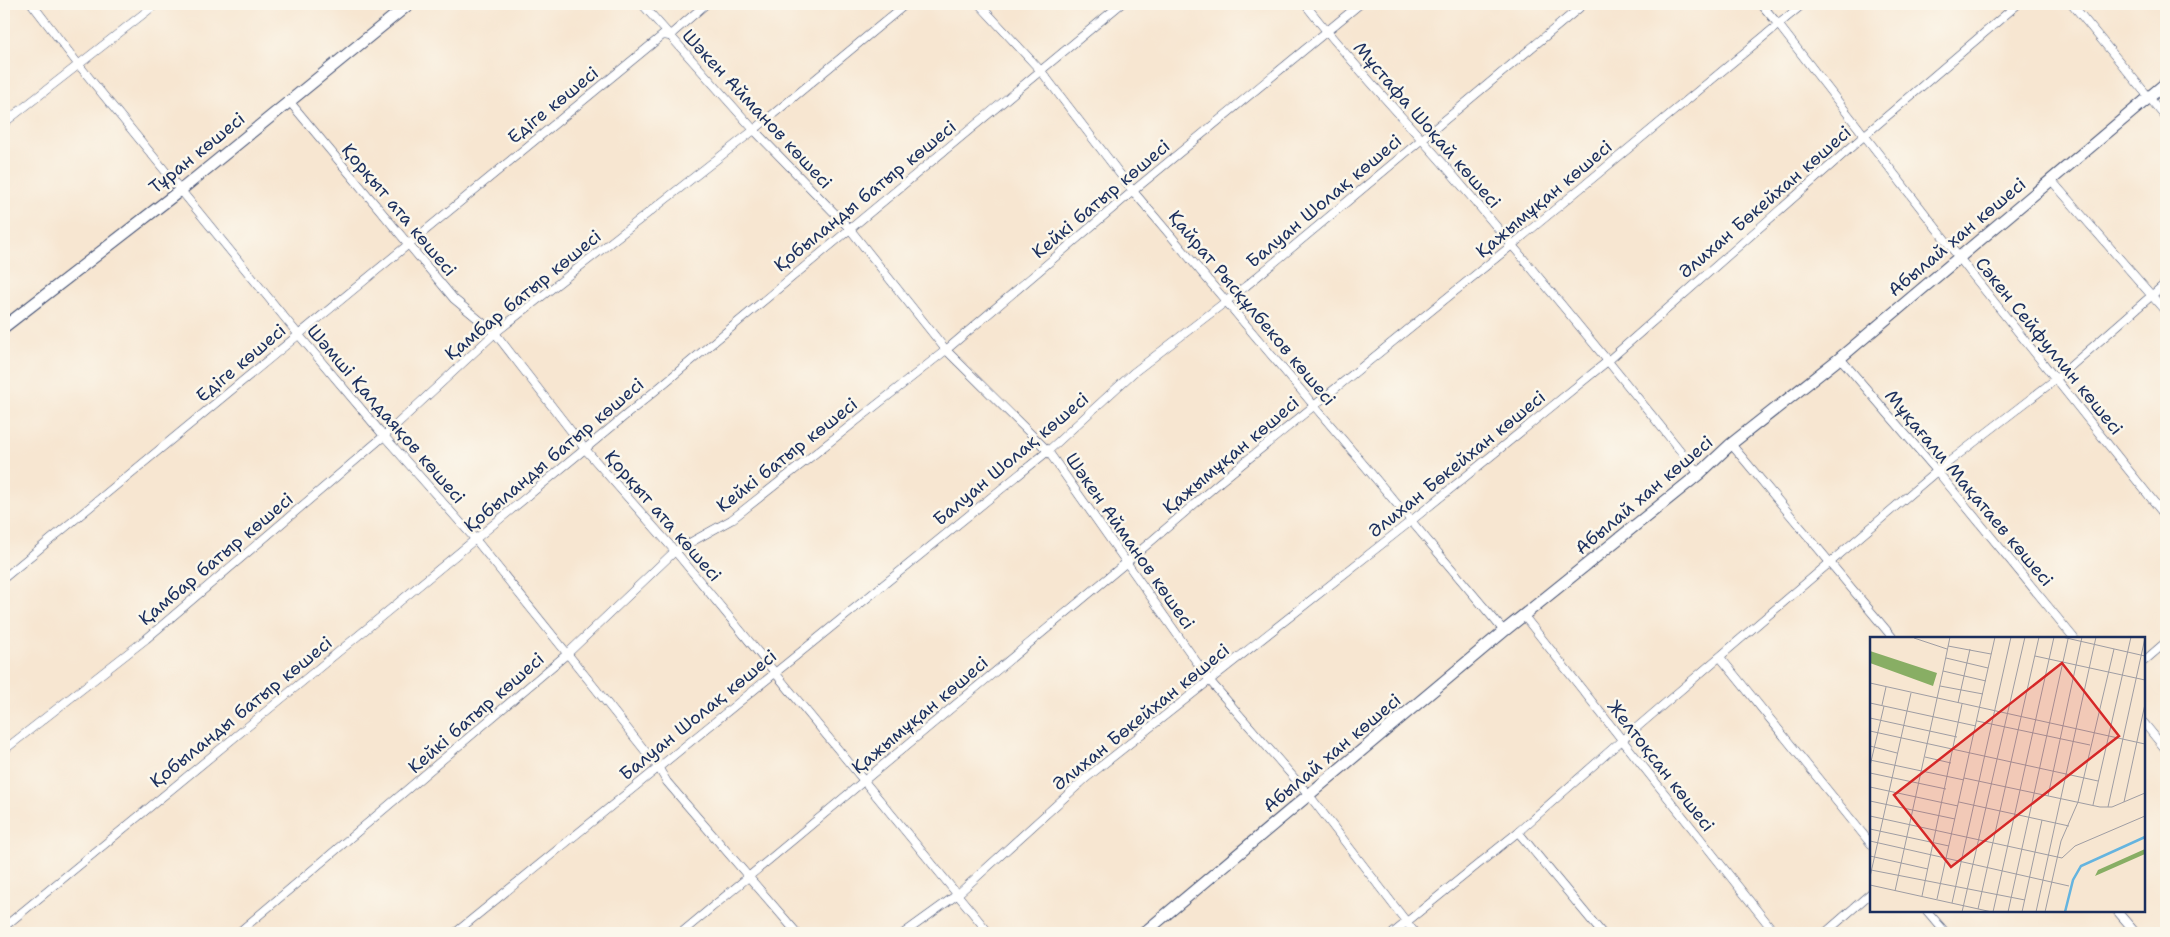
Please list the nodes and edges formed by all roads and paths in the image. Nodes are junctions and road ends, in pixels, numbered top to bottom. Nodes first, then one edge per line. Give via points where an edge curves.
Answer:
1 (32, 4) edge
2 (156, 4) edge
3 (409, 4) edge
4 (642, 4) edge
5 (706, 4) edge
6 (906, 4) edge
7 (979, 4) edge
8 (1121, 4) edge
9 (1305, 4) edge
10 (1360, 4) edge
11 (1584, 4) edge
12 (1761, 4) edge
13 (1803, 4) edge
14 (2018, 4) edge
15 (2072, 4) edge
16 (1778, 24) junction
17 (1327, 32) junction
18 (669, 36) junction
19 (78, 64) junction
20 (1041, 71) junction
21 (2166, 83) edge
22 (2149, 97) junction
23 (289, 101) junction
24 (2166, 118) edge
25 (4, 123) edge
26 (754, 130) junction
27 (1864, 135) junction
28 (1421, 139) junction
29 (2052, 181) junction
30 (182, 189) junction
31 (1133, 191) junction
32 (849, 228) junction
33 (407, 243) junction
34 (1512, 245) junction
35 (1959, 257) junction
36 (2166, 282) edge
37 (2151, 294) junction
38 (1227, 301) junction
39 (2166, 312) edge
40 (4, 327) edge
41 (495, 333) junction
42 (298, 334) junction
43 (946, 350) junction
44 (1840, 358) junction
45 (1609, 360) junction
46 (2056, 379) junction
47 (1314, 405) junction
48 (384, 436) junction
49 (1731, 444) junction
50 (585, 449) junction
51 (1048, 451) junction
52 (1937, 471) junction
53 (1699, 474) junction
54 (2166, 517) edge
55 (1411, 521) junction
56 (475, 539) junction
57 (675, 551) junction
58 (1127, 562) junction
59 (1830, 562) junction
60 (4, 578) edge
61 (1524, 616) junction
62 (1504, 632) junction
63 (1892, 637) edge
64 (2073, 637) edge
65 (2166, 642) edge
66 (567, 654) junction
67 (1720, 657) junction
68 (2145, 660) edge
69 (775, 672) junction
70 (1210, 681) junction
71 (2145, 724) edge
72 (1621, 741) junction
73 (4, 750) edge
74 (2166, 750) edge
75 (658, 767) junction
76 (864, 781) junction
77 (1309, 794) junction
78 (1518, 832) junction
79 (1870, 843) edge
80 (749, 877) junction
81 (958, 894) junction
82 (1870, 894) edge
83 (1928, 912) edge
84 (2118, 912) edge
85 (1406, 923) junction
86 (4, 926) edge
87 (238, 933) edge
88 (455, 933) edge
89 (681, 933) edge
90 (797, 933) edge
91 (904, 933) edge
92 (989, 933) edge
93 (1144, 933) edge
94 (1393, 933) edge
95 (1415, 933) edge
96 (1602, 933) edge
97 (1775, 933) edge
98 (1825, 933) edge
99 (1946, 933) edge
100 (2136, 933) edge

1 - 19 street, Шәмші Қалдаяқов көшесі
2 - 19 street
3 - 23 street, Тұран көшесі
4 - 18 street, Шәкен Айманов көшесі
5 - 18 street, Едіге көшесі
6 - 26 street, Қамбар батыр көшесі
7 - 20 street, Қайрат Рысқұлбеков көшесі
8 - 20 street, Қобыланды батыр көшесі
9 - 17 street, Мұстафа Шоқай көшесі
10 - 17 street, Кейкі батыр көшесі
11 - 28 street, Балуан Шолақ көшесі
12 - 16 street, Сәкен Сейфуллин көшесі
13 - 16 street, Қажымұқан көшесі
14 - 27 street, Әлихан Бөкейхан көшесі
15 - 22 street
16 - 27 street, Сәкен Сейфуллин көшесі
16 - 34 street, Қажымұқан көшесі
17 - 28 street, Мұстафа Шоқай көшесі
17 - 31 street, Кейкі батыр көшесі
18 - 26 street, Шәкен Айманов көшесі
18 - 33 street, Едіге көшесі via 663,35
19 - 25 street
19 - 30 street, Шәмші Қалдаяқов көшесі
20 - 31 street, Қайрат Рысқұлбеков көшесі
20 - 32 street, Қобыланды батыр көшесі
21 - 22 street, Абылай хан көшесі
22 - 24 street
22 - 29 street, Абылай хан көшесі
23 - 30 street, Тұран көшесі
23 - 33 street, Қорқыт ата көшесі
26 - 32 street, Шәкен Айманов көшесі
26 - 41 street, Қамбар батыр көшесі
27 - 35 street, Сәкен Сейфуллин көшесі
27 - 45 street, Әлихан Бөкейхан көшесі
28 - 34 street, Мұстафа Шоқай көшесі
28 - 38 street, Балуан Шолақ көшесі
29 - 35 street, Абылай хан көшесі
29 - 37 street
30 - 40 street, Тұран көшесі
30 - 42 street, Шәмші Қалдаяқов көшесі
31 - 38 street, Қайрат Рысқұлбеков көшесі
31 - 43 street, Кейкі батыр көшесі
32 - 43 street, Шәкен Айманов көшесі
32 - 50 street, Қобыланды батыр көшесі
33 - 41 street, Қорқыт ата көшесі via 454,299
33 - 42 street, Едіге көшесі
34 - 45 street, Мұстафа Шоқай көшесі
34 - 47 street, Қажымұқан көшесі
35 - 44 street, Абылай хан көшесі
35 - 46 street, Сәкен Сейфуллин көшесі
36 - 37 street
37 - 39 street
37 - 46 street
38 - 47 street, Қайрат Рысқұлбеков көшесі
38 - 51 street, Балуан Шолақ көшесі via 1133,373
41 - 48 street, Қамбар батыр көшесі
41 - 50 street, Қорқыт ата көшесі
42 - 48 street, Шәмші Қалдаяқов көшесі
42 - 60 street, Едіге көшесі
43 - 51 street, Шәкен Айманов көшесі
43 - 57 street, Кейкі батыр көшесі via 731,520
44 - 49 street, Абылай хан көшесі
44 - 52 street, Мұқағали Мақатаев көшесі
45 - 53 street, Мұстафа Шоқай көшесі
45 - 55 street, Әлихан Бөкейхан көшесі
46 - 52 street
46 - 54 street, Сәкен Сейфуллин көшесі
47 - 55 street, Қайрат Рысқұлбеков көшесі
47 - 58 street, Қажымұқан көшесі
48 - 56 street, Шәмші Қалдаяқов көшесі
48 - 73 street, Қамбар батыр көшесі via 146,639
49 - 53 street, Абылай хан көшесі
49 - 59 street
50 - 56 street, Қобыланды батыр көшесі
50 - 57 street, Қорқыт ата көшесі
51 - 58 street, Шәкен Айманов көшесі
51 - 69 street, Балуан Шолақ көшесі
52 - 59 street
52 - 64 street, Мұқағали Мақатаев көшесі
53 - 61 street, Абылай хан көшесі
55 - 62 street, Қайрат Рысқұлбеков көшесі
55 - 70 street, Әлихан Бөкейхан көшесі
56 - 66 street, Шәмші Қалдаяқов көшесі
56 - 86 street, Қобыланды батыр көшесі
57 - 66 street, Кейкі батыр көшесі
57 - 69 street, Қорқыт ата көшесі
58 - 70 street, Шәкен Айманов көшесі
58 - 76 street, Қажымұқан көшесі
59 - 63 street
59 - 67 street
61 - 62 street, Абылай хан көшесі
61 - 72 street, Желтоқсан көшесі
62 - 77 street, Абылай хан көшесі
65 - 68 street
66 - 75 street, Шәмші Қалдаяқов көшесі
66 - 87 street, Кейкі батыр көшесі
67 - 72 street
67 - 79 street
69 - 75 street, Балуан Шолақ көшесі
69 - 76 street, Қорқыт ата көшесі
70 - 77 street, Шәкен Айманов көшесі
70 - 81 street, Әлихан Бөкейхан көшесі via 1086,778
71 - 74 street
72 - 78 street
72 - 97 street, Желтоқсан көшесі
75 - 80 street, Шәмші Қалдаяқов көшесі via 667,782
75 - 88 street, Балуан Шолақ көшесі
76 - 80 street, Қажымұқан көшесі
76 - 81 street, Қорқыт ата көшесі
77 - 85 street, Шәкен Айманов көшесі
77 - 93 street, Абылай хан көшесі
78 - 85 street
78 - 96 street
80 - 89 street, Қажымұқан көшесі
80 - 90 street, Шәмші Қалдаяқов көшесі
81 - 91 street, Әлихан Бөкейхан көшесі
81 - 92 street, Қорқыт ата көшесі
82 - 98 street
83 - 99 street
84 - 100 street
85 - 94 street
85 - 95 street, Шәкен Айманов көшесі

